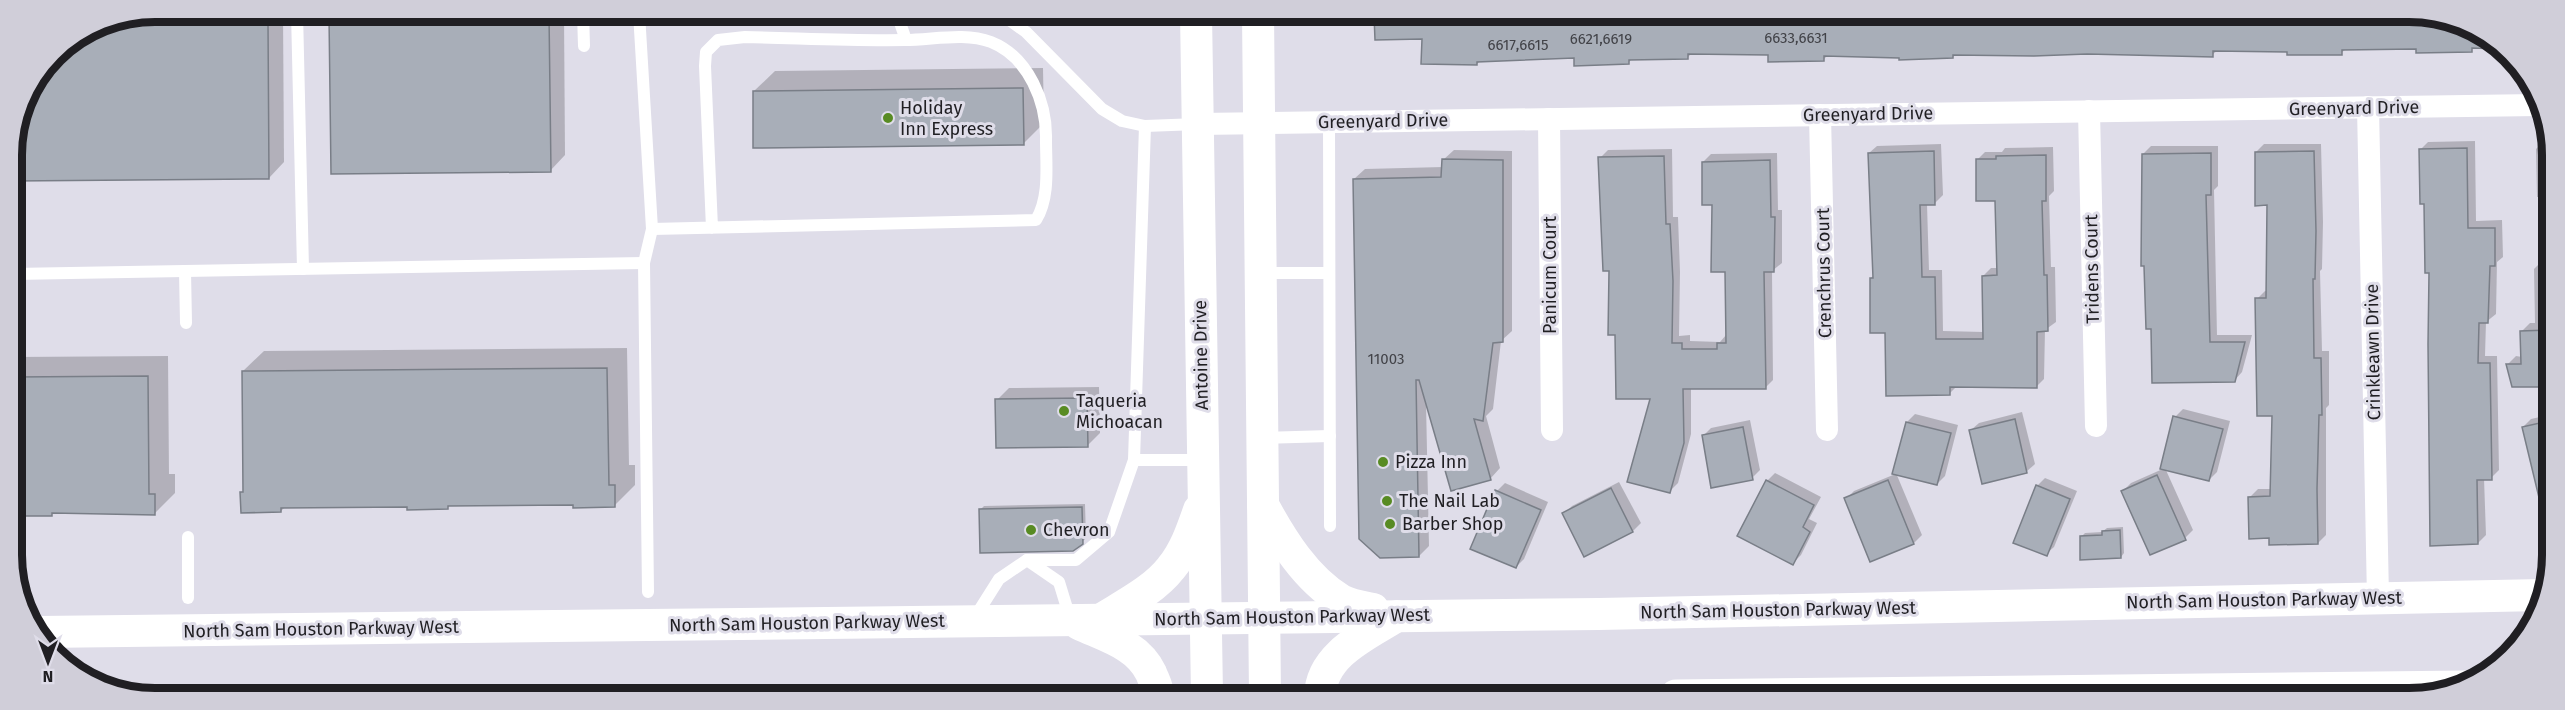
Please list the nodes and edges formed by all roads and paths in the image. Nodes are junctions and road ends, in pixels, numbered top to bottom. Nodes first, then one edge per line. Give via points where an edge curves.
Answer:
1 (297, 23) edge
2 (584, 23) edge
3 (640, 23) edge
4 (900, 23) edge
5 (1013, 23) edge
6 (1197, 23) edge
7 (1258, 23) edge
8 (906, 40) junction
9 (584, 46) dead end
10 (2532, 105) edge
11 (2368, 107) junction
12 (2089, 111) junction
13 (1820, 115) junction
14 (1549, 119) junction
15 (1329, 122) junction
16 (1259, 123) junction
17 (1198, 124) junction
18 (1145, 126) junction
19 (712, 228) junction
20 (652, 230) junction
21 (644, 263) junction
22 (303, 269) junction
23 (185, 271) junction
24 (1260, 273) junction
25 (1329, 273) junction
26 (23, 274) edge
27 (186, 324) dead end
28 (2096, 426) dead end
29 (1552, 430) dead end
30 (1827, 430) dead end
31 (1330, 436) junction
32 (1262, 438) junction
33 (1134, 460) junction
34 (1203, 460) junction
35 (1204, 498) junction
36 (1263, 506) junction
37 (1330, 526) dead end
38 (188, 537) dead end
39 (1027, 560) junction
40 (648, 591) dead end
41 (2536, 595) edge
42 (188, 598) dead end
43 (2378, 598) junction
44 (1397, 616) junction
45 (1206, 618) junction
46 (1264, 618) junction
47 (1085, 620) junction
48 (973, 621) junction
49 (48, 632) edge
50 (1320, 687) edge
51 (1157, 688) edge
52 (1207, 688) edge
53 (1265, 688) edge

1 - 22 lane
2 - 9 lane
3 - 20 lane
4 - 8 lane
5 - 18 lane via 1102,109 1122,122
6 - 17 main road, Antoine Drive
7 - 16 main road
8 - 19 lane via 745,37 713,44 706,52 705,66
8 - 19 lane via 958,37 994,43 1014,58 1035,85 1047,123 1043,207 1036,220
10 - 11 street, Greenyard Drive
11 - 12 street, Greenyard Drive
11 - 43 street, Crinkleawn Drive
12 - 13 street, Greenyard Drive
12 - 28 street, Tridens Court
13 - 14 street, Greenyard Drive
13 - 30 street, Crenchrus Court
14 - 15 street, Greenyard Drive
14 - 29 street, Panicum Court
15 - 16 street, Greenyard Drive
15 - 25 lane
16 - 17 street, Greenyard Drive
16 - 24 main road
17 - 18 lane
17 - 34 main road, Antoine Drive
18 - 33 lane
19 - 20 lane
20 - 21 lane
21 - 22 lane
21 - 40 lane
22 - 23 lane
23 - 26 lane
23 - 27 lane
24 - 25 lane
24 - 32 main road
25 - 31 lane
31 - 32 lane
31 - 37 lane
32 - 36 main road
33 - 34 lane
33 - 39 lane via 1109,532 1077,560
34 - 35 main road, Antoine Drive
35 - 45 main road, Antoine Drive
35 - 47 main road via 1189,539 1171,569 1141,594
36 - 44 main road via 1276,531 1317,581 1342,601
36 - 46 main road
38 - 42 lane
39 - 47 lane via 1059,582
39 - 48 lane via 999,579
41 - 43 main road, North Sam Houston Parkway West
43 - 44 main road, North Sam Houston Parkway West
44 - 46 main road, North Sam Houston Parkway West
44 - 50 main road via 1342,651 1327,668
45 - 46 main road, North Sam Houston Parkway West
45 - 47 main road, North Sam Houston Parkway West
45 - 52 main road, Antoine Drive
46 - 53 main road
47 - 48 main road, North Sam Houston Parkway West
47 - 51 main road via 1144,660
48 - 49 main road, North Sam Houston Parkway West

